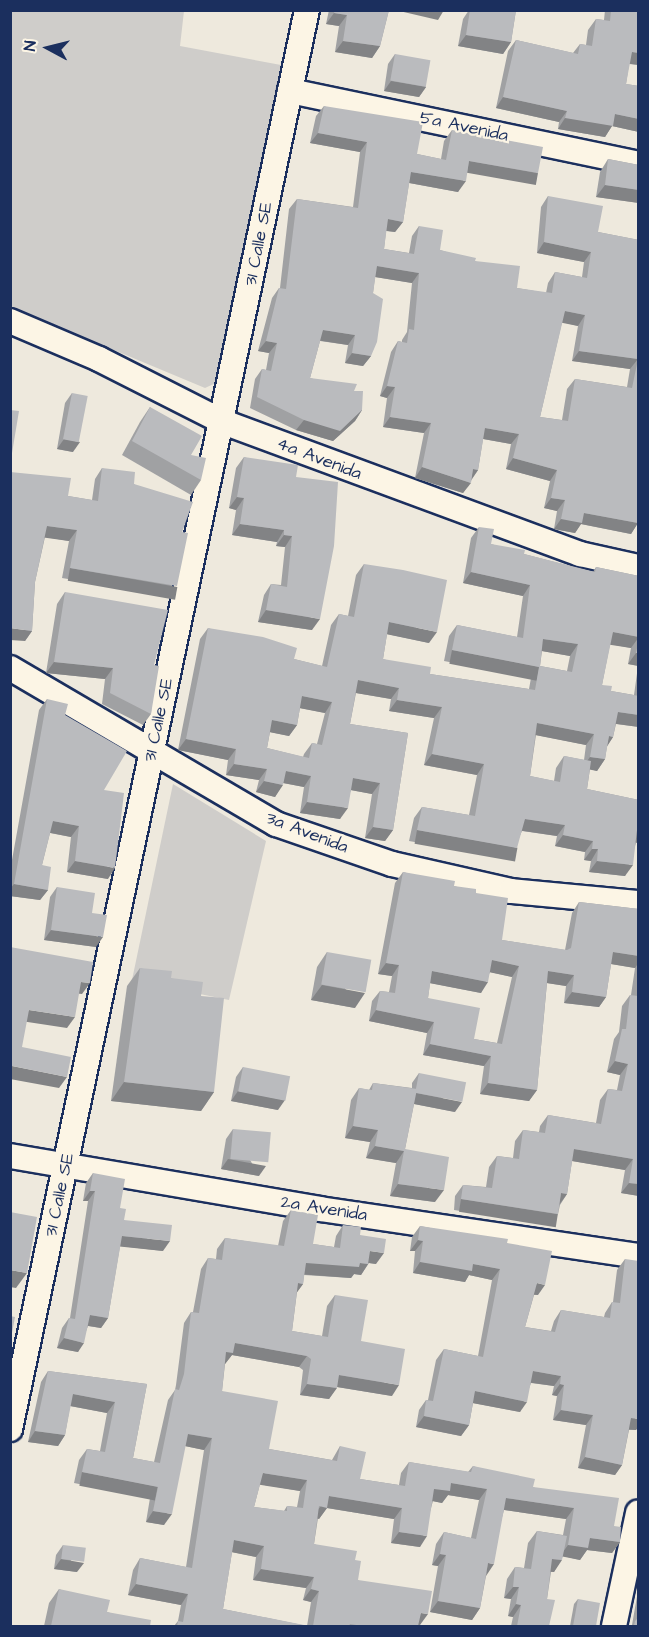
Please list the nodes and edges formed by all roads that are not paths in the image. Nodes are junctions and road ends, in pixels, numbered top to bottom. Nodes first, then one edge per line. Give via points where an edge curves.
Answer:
1 (307, 10) edge
2 (290, 91) junction
3 (639, 164) edge
4 (10, 321) edge
5 (223, 422) junction
6 (639, 567) edge
7 (10, 668) edge
8 (152, 753) junction
9 (639, 903) edge
10 (10, 1156) edge
11 (65, 1167) junction
12 (639, 1256) edge
13 (10, 1429) edge
14 (639, 1514) edge
15 (614, 1626) edge

1 - 2 street, 31 Calle SE
2 - 3 street, 5a Avenida
2 - 5 street, 31 Calle SE
4 - 5 street, 4a Avenida via 99,359
5 - 6 street, 4a Avenida via 580,554
5 - 8 street, 31 Calle SE
7 - 8 street, 3a Avenida
8 - 9 street, 3a Avenida via 276,824 392,864 511,891
8 - 11 street, 31 Calle SE
10 - 11 street, 2a Avenida
11 - 12 street, 2a Avenida
11 - 13 street, 31 Calle SE
14 - 15 street

